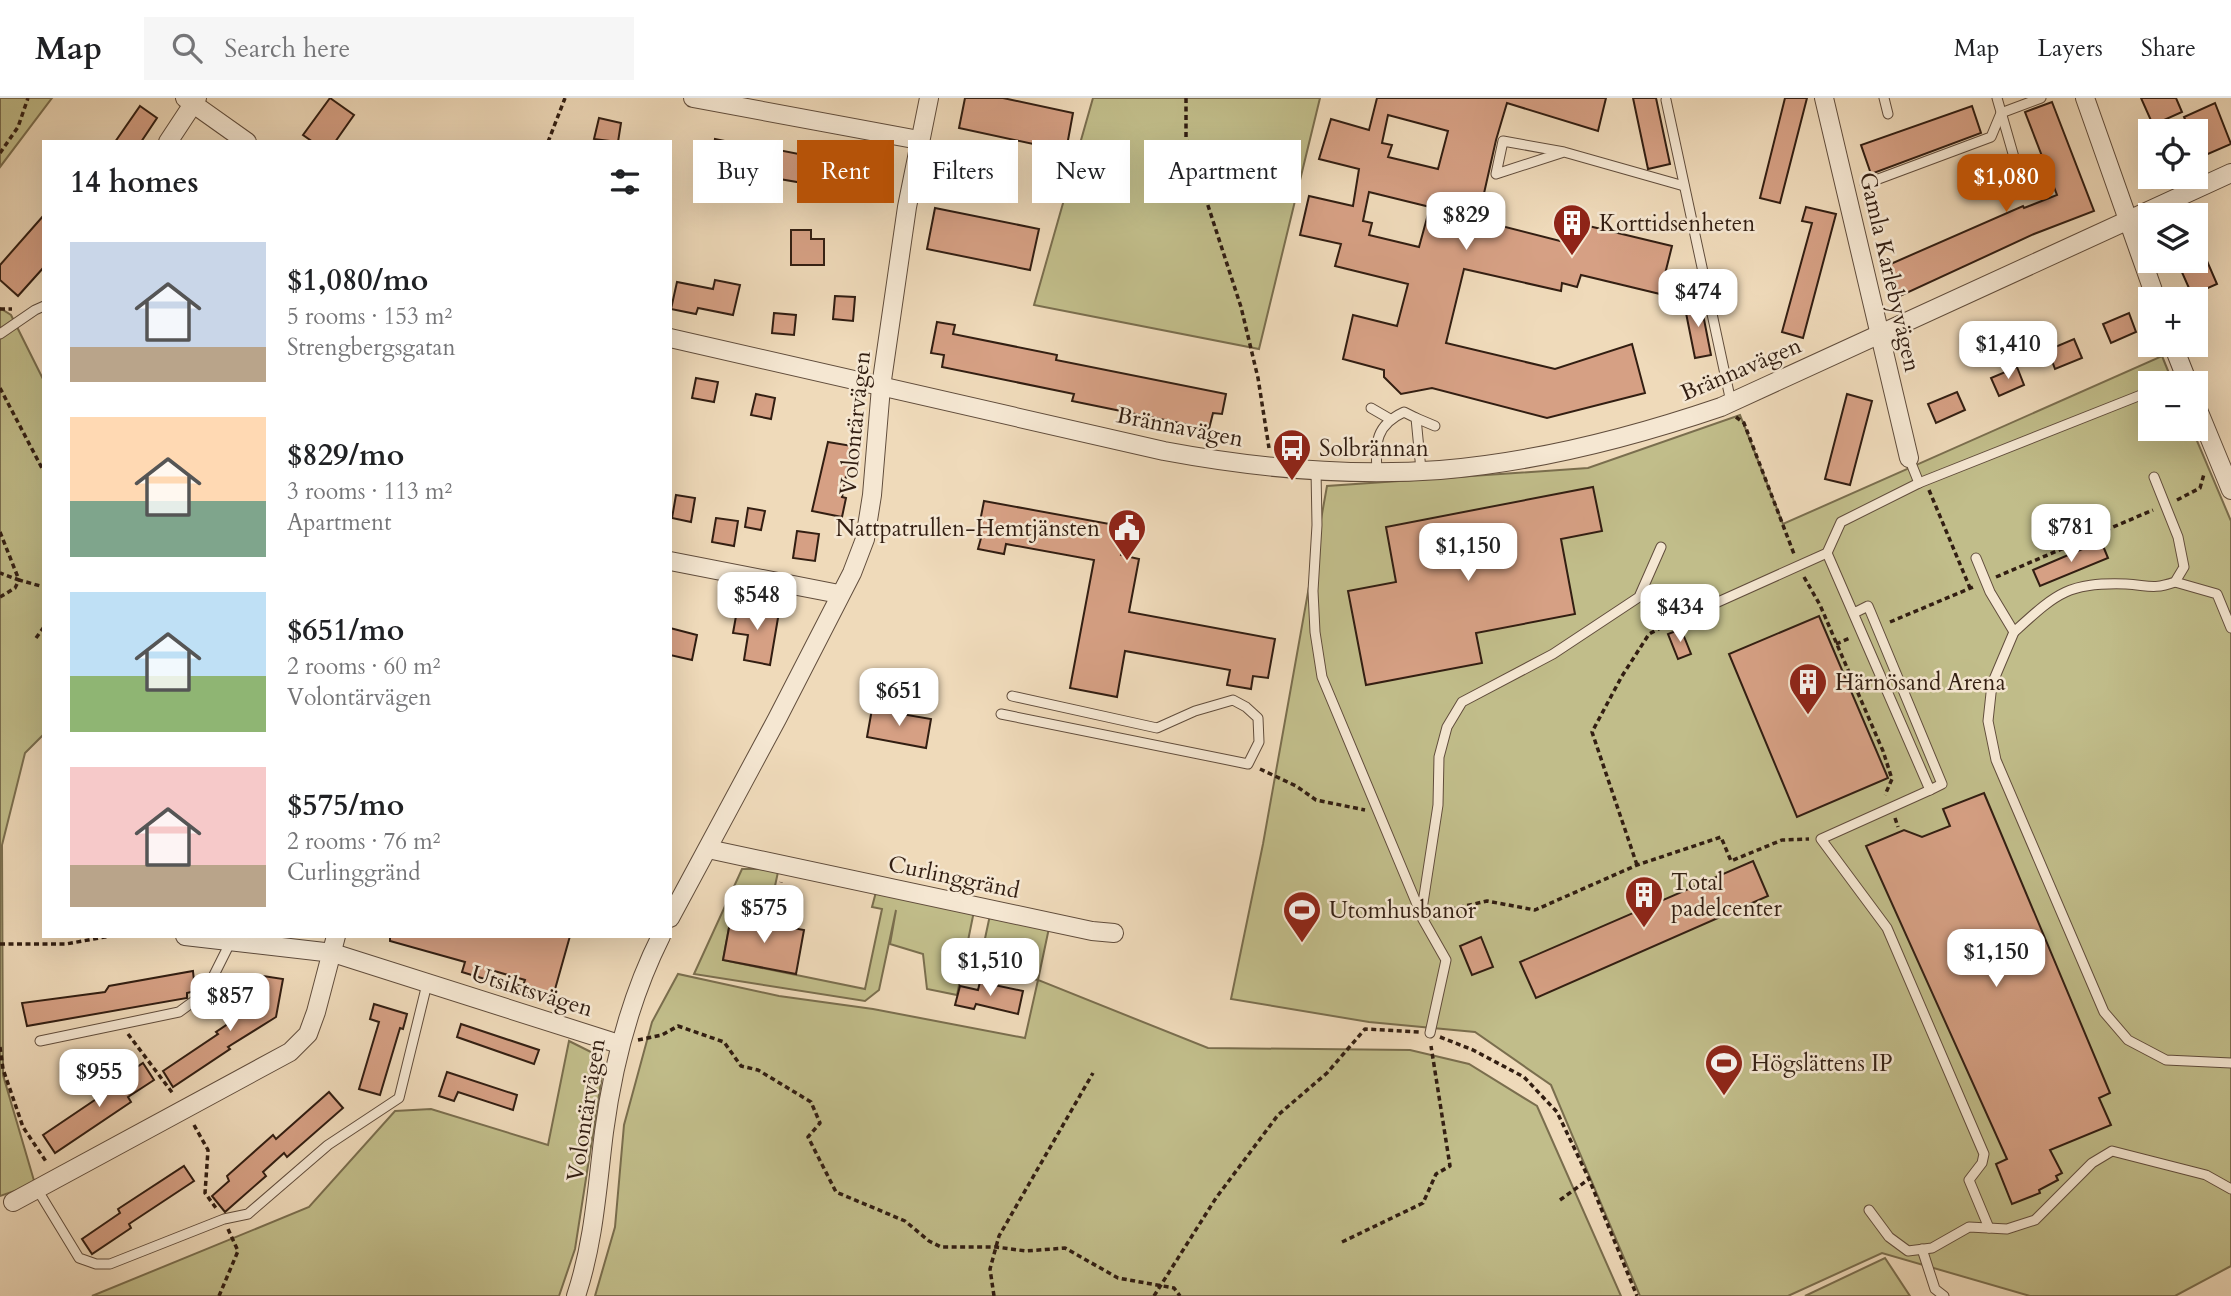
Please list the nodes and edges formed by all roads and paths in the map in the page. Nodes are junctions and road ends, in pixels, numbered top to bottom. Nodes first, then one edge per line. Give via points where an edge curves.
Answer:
1 (28, 98) edge
2 (565, 98) edge
3 (693, 98) edge
4 (929, 98) edge
5 (1186, 98) edge
6 (1824, 98) edge
7 (1884, 98) edge
8 (1997, 98) edge
9 (2041, 98) edge
10 (2085, 98) edge
11 (192, 100) edge
12 (1666, 100) dead end
13 (2001, 113) junction
14 (1888, 114) dead end
15 (169, 140) edge
16 (244, 140) edge
17 (549, 140) edge
18 (919, 140) joint
19 (1564, 152) junction
20 (0, 153) edge
21 (2231, 173) edge
22 (1865, 184) dead end
23 (1684, 186) junction
24 (2024, 192) dead end
25 (909, 203) edge
26 (2126, 220) junction
27 (2151, 287) edge
28 (42, 307) edge
29 (0, 334) edge
30 (1879, 336) junction
31 (672, 338) edge
32 (881, 387) junction
33 (0, 388) edge
34 (2138, 396) edge
35 (1731, 402) junction
36 (1371, 408) dead end
37 (1416, 418) junction
38 (1390, 419) junction
39 (1435, 426) dead end
40 (2208, 434) edge
41 (2214, 448) junction
42 (1262, 452) dead end
43 (1909, 458) joint
44 (42, 468) edge
45 (1421, 470) junction
46 (1317, 471) junction
47 (1377, 471) junction
48 (2154, 477) dead end
49 (1919, 483) junction
50 (2231, 490) edge
51 (2165, 505) junction
52 (0, 532) edge
53 (1661, 547) dead end
54 (1827, 552) junction
55 (1976, 558) dead end
56 (672, 561) edge
57 (1798, 565) junction
58 (0, 573) edge
59 (19, 580) junction
60 (1986, 582) junction
61 (2175, 582) junction
62 (42, 586) edge
63 (839, 594) junction
64 (0, 597) edge
65 (1854, 613) junction
66 (1678, 620) joint
67 (1877, 627) junction
68 (2231, 628) edge
69 (42, 629) edge
70 (2014, 632) junction
71 (1862, 633) junction
72 (36, 638) dead end
73 (1836, 644) junction
74 (1012, 696) dead end
75 (1001, 714) dead end
76 (1248, 764) junction
77 (1930, 790) junction
78 (1891, 808) junction
79 (1379, 813) junction
80 (1898, 827) dead end
81 (1821, 839) junction
82 (708, 849) junction
83 (1395, 855) junction
84 (1385, 859) dead end
85 (785, 865) junction
86 (1637, 865) junction
87 (672, 914) edge
88 (1421, 916) junction
89 (772, 924) dead end
90 (1114, 933) dead end
91 (107, 938) edge
92 (203, 938) edge
93 (659, 938) edge
94 (231, 941) junction
95 (0, 944) edge
96 (334, 944) edge
97 (427, 984) junction
98 (121, 1024) junction
99 (1430, 1033) junction
100 (40, 1041) dead end
101 (619, 1044) junction
102 (0, 1047) edge
103 (2231, 1063) edge
104 (1093, 1073) dead end
105 (184, 1109) junction
106 (57, 1178) junction
107 (1589, 1179) junction
108 (37, 1189) junction
109 (2231, 1189) edge
110 (1560, 1200) dead end
111 (13, 1202) dead end
112 (1869, 1210) dead end
113 (224, 1219) junction
114 (1989, 1228) junction
115 (1342, 1242) dead end
116 (996, 1247) junction
117 (1922, 1249) junction
118 (1161, 1286) junction
119 (219, 1296) edge
120 (576, 1296) edge
121 (994, 1296) edge
122 (1154, 1296) edge
123 (1180, 1296) edge
124 (1637, 1296) edge
125 (1944, 1296) edge

1 - 20 path via 18,127
2 - 17 path
3 - 18 street
4 - 18 street, Volontärvägen
5 - 42 path via 1186,138 1241,307 1258,378 1270,453
6 - 30 street, Gamla Karlebyvägen
7 - 14 lane
8 - 13 lane
9 - 13 lane
10 - 26 street
11 - 15 street
11 - 16 street
12 - 23 lane
13 - 22 lane via 1991,137
13 - 24 lane
19 - 19 lane via 1503,141 1496,174 1519,167
19 - 23 lane
21 - 26 street, Brännavägen
23 - 35 lane
25 - 32 street, Volontärvägen
26 - 27 street
26 - 30 street, Brännavägen
28 - 29 lane
30 - 35 street, Brännavägen
30 - 43 street, Gamla Karlebyvägen
31 - 32 street, Brännavägen
32 - 46 street, Brännavägen via 1164,452
32 - 63 street, Volontärvägen via 865,539
33 - 44 path
34 - 49 lane
35 - 45 street, Brännavägen via 1586,447 1511,461
35 - 57 path via 1736,417 1744,423
36 - 38 lane
37 - 38 lane via 1404,412
37 - 39 lane
37 - 45 lane
38 - 47 lane via 1379,433
40 - 41 street
41 - 50 street
41 - 51 path via 2201,456 2204,474 2200,488
43 - 49 lane
45 - 47 street, Brännavägen
46 - 47 street, Brännavägen
46 - 79 lane via 1313,592 1322,677
48 - 51 lane
49 - 54 lane via 1841,522
51 - 60 path
51 - 61 lane via 2184,568
52 - 59 path
53 - 88 lane via 1639,597 1553,654 1462,702 1447,727 1439,757 1438,805
54 - 57 lane
54 - 65 lane
55 - 60 lane
56 - 63 street
57 - 66 lane
57 - 73 path
58 - 59 path
59 - 62 path
59 - 64 path
60 - 67 path
60 - 70 lane
61 - 68 lane via 2217,594
61 - 70 lane via 2159,588 2096,583 2061,592
63 - 82 street, Volontärvägen
65 - 67 lane via 1868,606
65 - 71 lane
66 - 86 path via 1649,634 1592,732
67 - 77 lane via 1942,784
69 - 72 path
70 - 103 lane via 1992,684 1988,721 1996,760 2104,1012 2128,1040 2166,1060
71 - 73 path
71 - 77 lane
73 - 78 path via 1883,751 1892,779 1885,794
74 - 76 lane via 1157,728 1233,700 1258,718 1259,742
75 - 76 lane
76 - 79 path via 1316,800
77 - 78 lane
78 - 80 path
78 - 81 lane
79 - 83 lane
81 - 86 path via 1782,840 1731,861 1721,837
81 - 114 lane via 1892,940 1984,1154 1969,1180
82 - 85 street, Curlinggränd
82 - 87 street, Volontärvägen
83 - 84 lane
83 - 88 lane
85 - 89 path
85 - 90 street, Curlinggränd
86 - 88 path via 1535,910 1486,901
88 - 99 lane via 1446,960
91 - 95 path via 66,944
92 - 94 street, Utsiktsvägen
93 - 101 street, Volontärvägen
94 - 96 street, Utsiktsvägen
94 - 98 lane via 205,993 179,1012
96 - 97 street, Utsiktsvägen
96 - 105 street via 307,1034 290,1052
97 - 101 street, Utsiktsvägen
97 - 113 lane via 399,1098 328,1145 248,1214
98 - 100 lane
98 - 105 path
99 - 107 path via 1524,1077 1557,1112
99 - 115 path via 1450,1166 1436,1174 1423,1203
99 - 118 path via 1365,1029 1327,1073 1278,1115 1216,1198
101 - 116 path via 662,1035 678,1026 724,1041 741,1066 758,1070 811,1102 820,1123 808,1137 836,1192 905,1221 941,1247
101 - 120 street, Volontärvägen via 596,1211
102 - 106 path via 23,1127
104 - 116 path
105 - 106 street
105 - 113 path via 208,1150 205,1193
106 - 108 street
107 - 110 path
107 - 124 path
108 - 111 street
108 - 113 lane via 79,1258 96,1264 110,1264
109 - 114 lane via 2206,1175 2112,1152 2092,1163 2035,1220 2007,1229
112 - 117 lane via 1889,1237 1908,1251
113 - 119 path via 238,1251
114 - 117 lane via 1969,1227
116 - 118 path via 1026,1251 1065,1248 1118,1278
116 - 121 path via 990,1269
117 - 125 lane via 1935,1289
118 - 122 path
118 - 123 path via 1174,1288

